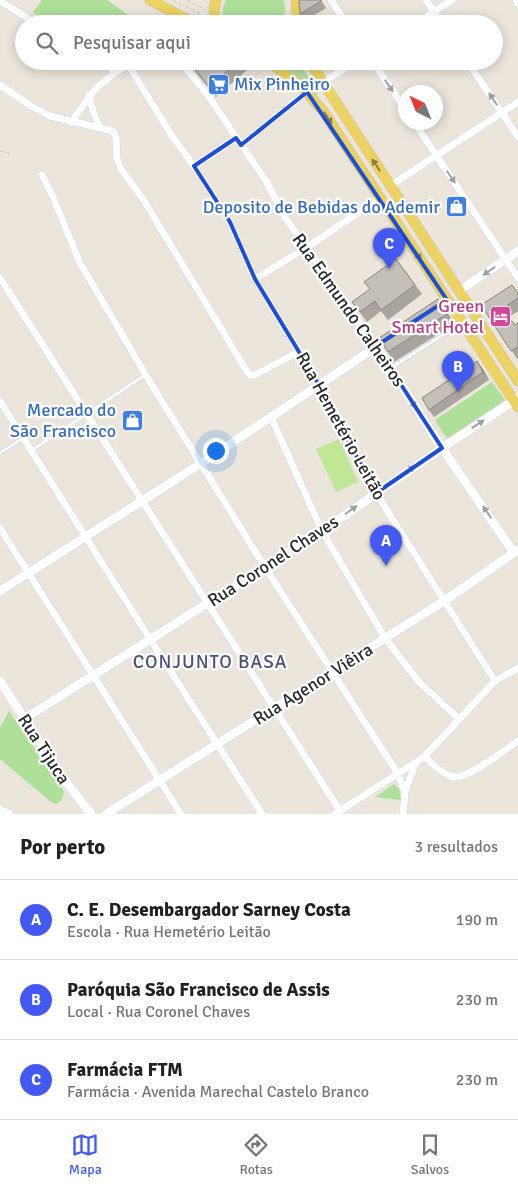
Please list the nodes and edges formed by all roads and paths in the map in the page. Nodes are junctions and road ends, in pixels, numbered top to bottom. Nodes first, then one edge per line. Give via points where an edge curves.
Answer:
1 (150, 0) edge
2 (170, 0) edge
3 (187, 0) edge
4 (216, 0) edge
5 (290, 0) edge
6 (296, 0) edge
7 (331, 0) edge
8 (426, 0) edge
9 (452, 0) edge
10 (0, 1) edge
11 (207, 10) dead end
12 (434, 12) junction
13 (23, 15) edge
14 (172, 15) edge
15 (202, 15) edge
16 (214, 15) edge
17 (290, 15) edge
18 (297, 15) edge
19 (341, 15) edge
20 (429, 15) edge
21 (436, 15) edge
22 (113, 70) edge
23 (120, 70) edge
24 (135, 70) edge
25 (187, 70) edge
26 (281, 70) edge
27 (299, 70) edge
28 (301, 70) edge
29 (314, 70) edge
30 (342, 70) edge
31 (378, 70) edge
32 (473, 70) edge
33 (116, 72) junction
34 (322, 83) junction
35 (0, 84) edge
36 (302, 84) junction
37 (89, 95) junction
38 (398, 98) edge
39 (518, 102) edge
40 (502, 113) junction
41 (71, 122) junction
42 (99, 126) junction
43 (419, 130) edge
44 (518, 137) edge
45 (236, 138) junction
46 (241, 145) junction
47 (0, 151) edge
48 (10, 153) dead end
49 (436, 155) junction
50 (194, 166) junction
51 (42, 175) dead end
52 (390, 186) junction
53 (380, 198) junction
54 (306, 248) junction
55 (518, 251) edge
56 (505, 259) junction
57 (0, 278) edge
58 (518, 278) edge
59 (255, 279) junction
60 (459, 291) junction
61 (462, 322) junction
62 (400, 331) edge
63 (376, 346) junction
64 (300, 351) junction
65 (390, 368) junction
66 (146, 375) junction
67 (518, 381) edge
68 (320, 385) junction
69 (0, 401) edge
70 (517, 402) edge
71 (87, 414) junction
72 (272, 417) junction
73 (23, 438) junction
74 (442, 448) junction
75 (31, 451) junction
76 (0, 453) edge
77 (200, 464) junction
78 (376, 493) junction
79 (142, 501) junction
80 (0, 528) edge
81 (322, 531) junction
82 (86, 537) junction
83 (517, 554) edge
84 (265, 567) junction
85 (29, 573) junction
86 (0, 591) edge
87 (444, 601) junction
88 (208, 603) junction
89 (386, 638) junction
90 (150, 639) junction
91 (518, 668) edge
92 (333, 672) junction
93 (94, 675) junction
94 (0, 681) edge
95 (495, 681) junction
96 (275, 708) junction
97 (24, 719) junction
98 (459, 719) junction
99 (518, 741) edge
100 (217, 744) junction
101 (424, 757) junction
102 (416, 763) junction
103 (398, 774) junction
104 (160, 780) junction
105 (405, 792) junction
106 (0, 810) edge
107 (338, 813) edge
108 (8, 814) edge
109 (90, 814) edge
110 (108, 814) edge
111 (181, 814) edge
112 (262, 814) edge
113 (403, 814) edge

1 - 14 main road
2 - 15 path
3 - 11 path
4 - 16 main road
5 - 17 main road
6 - 18 main road
7 - 19 street
8 - 12 street
9 - 12 street
10 - 13 street
12 - 20 street
12 - 21 street
22 - 33 street
23 - 33 street
24 - 50 street, Rua Hemetério Leitão via 172,136
25 - 45 street, Rua Edmundo Calheiros
26 - 36 main road
27 - 36 path
28 - 36 path via 305,80
29 - 34 main road
30 - 34 street
31 -> 38 street
40 -> 32 street
33 - 37 street
52 -> 34 main road
35 - 41 street via 31,106
36 - 46 street
36 -> 53 main road
37 - 41 street
37 - 42 street
39 - 40 street
40 - 44 street
40 - 49 street
41 - 42 street
42 - 64 street via 114,131 121,169 143,199 246,373 252,376
43 - 49 street
45 - 46 street, Rua Edmundo Calheiros
45 - 50 street
46 - 54 street, Rua Edmundo Calheiros
47 - 48 path
49 - 52 street
49 -> 56 street
50 - 59 street, Rua Hemetério Leitão via 230,222
51 - 66 street via 80,263
52 - 60 main road
53 - 54 street
53 -> 61 main road via 443,303
54 - 59 street
54 - 63 street, Rua Edmundo Calheiros
55 - 56 street
56 - 58 street
56 -> 60 street
57 - 71 street
59 - 64 street, Rua Hemetério Leitão
60 - 67 main road
61 - 65 lane
61 - 70 main road
62 - 63 street
63 - 65 street, Rua Edmundo Calheiros
63 - 68 street
64 - 68 street, Rua Hemetério Leitão
65 -> 74 street, Rua Edmundo Calheiros
66 - 71 lane
66 - 77 street
68 - 72 street
68 - 78 street, Rua Hemetério Leitão
69 - 73 street
74 -> 70 street, Rua Coronel Chaves
71 - 75 lane
71 - 79 street
72 - 77 street
72 - 81 street
73 - 75 street
73 - 76 lane
78 -> 74 street, Rua Coronel Chaves
83 -> 74 street, Rua Edmundo Calheiros
75 - 82 street
77 - 79 street
77 - 84 street
81 -> 78 street, Rua Coronel Chaves
78 - 87 street, Rua Hemetério Leitão
79 - 82 street
79 - 88 street
80 - 85 street
81 - 84 street, Rua Coronel Chaves
81 - 89 street
82 - 85 street
82 - 90 street
83 - 87 street, Rua Agenor Viêira
84 - 88 street, Rua Coronel Chaves
84 - 92 street
85 - 86 street
85 - 93 street
87 - 89 street, Rua Agenor Viêira
87 - 95 street, Rua Hemetério Leitão
88 - 90 street, Rua Coronel Chaves
88 - 96 street
89 - 92 street, Rua Agenor Viêira
89 - 98 street via 419,682
90 - 93 street, Rua Coronel Chaves
90 - 100 street
91 - 95 street
92 - 96 street, Rua Agenor Viêira
92 - 103 street
93 - 97 street, Rua Coronel Chaves
93 - 104 street
94 - 97 street, Rua Tijuca
95 - 98 street
96 - 100 street, Rua Agenor Viêira
96 - 107 street
97 - 109 street, Rua Tijuca
98 - 101 street
99 - 101 street via 476,770 458,777 448,775
100 - 104 street, Rua Agenor Viêira
100 - 112 street
101 - 102 street
102 - 103 street
102 - 105 street
103 - 105 street
103 - 107 street
104 - 110 street, Rua Agenor Viêira
104 - 111 street
105 - 113 street
106 - 108 street

